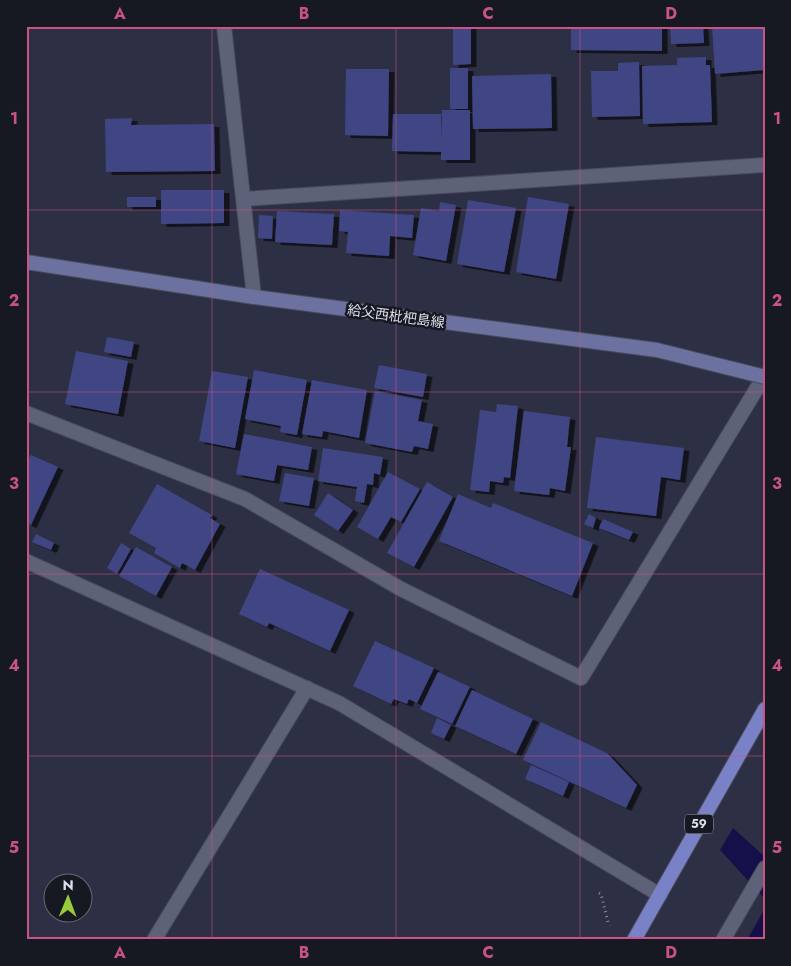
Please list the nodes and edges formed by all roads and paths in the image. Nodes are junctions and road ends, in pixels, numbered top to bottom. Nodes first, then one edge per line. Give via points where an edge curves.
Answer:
1 (224, 26) edge
2 (765, 165) edge
3 (244, 199) junction
4 (26, 262) edge
5 (254, 297) junction
6 (765, 376) edge
7 (26, 413) edge
8 (26, 562) edge
9 (307, 688) junction
10 (765, 709) edge
11 (765, 868) edge
12 (593, 889) dead end
13 (660, 895) junction
14 (607, 934) dead end
15 (154, 940) edge
16 (634, 940) edge
17 (723, 940) edge

1 - 3 street
2 - 3 street
3 - 5 street
4 - 5 main road, 給父西枇杷島線
5 - 6 main road, 給父西枇杷島線, bridge via 657,350
6 - 7 street via 581,678 401,589 245,500
8 - 9 street
9 - 13 street via 339,703
9 - 15 street
10 - 13 main road, 59
11 - 17 street
12 - 14 path via 601,894 610,928
13 - 16 main road, 59

